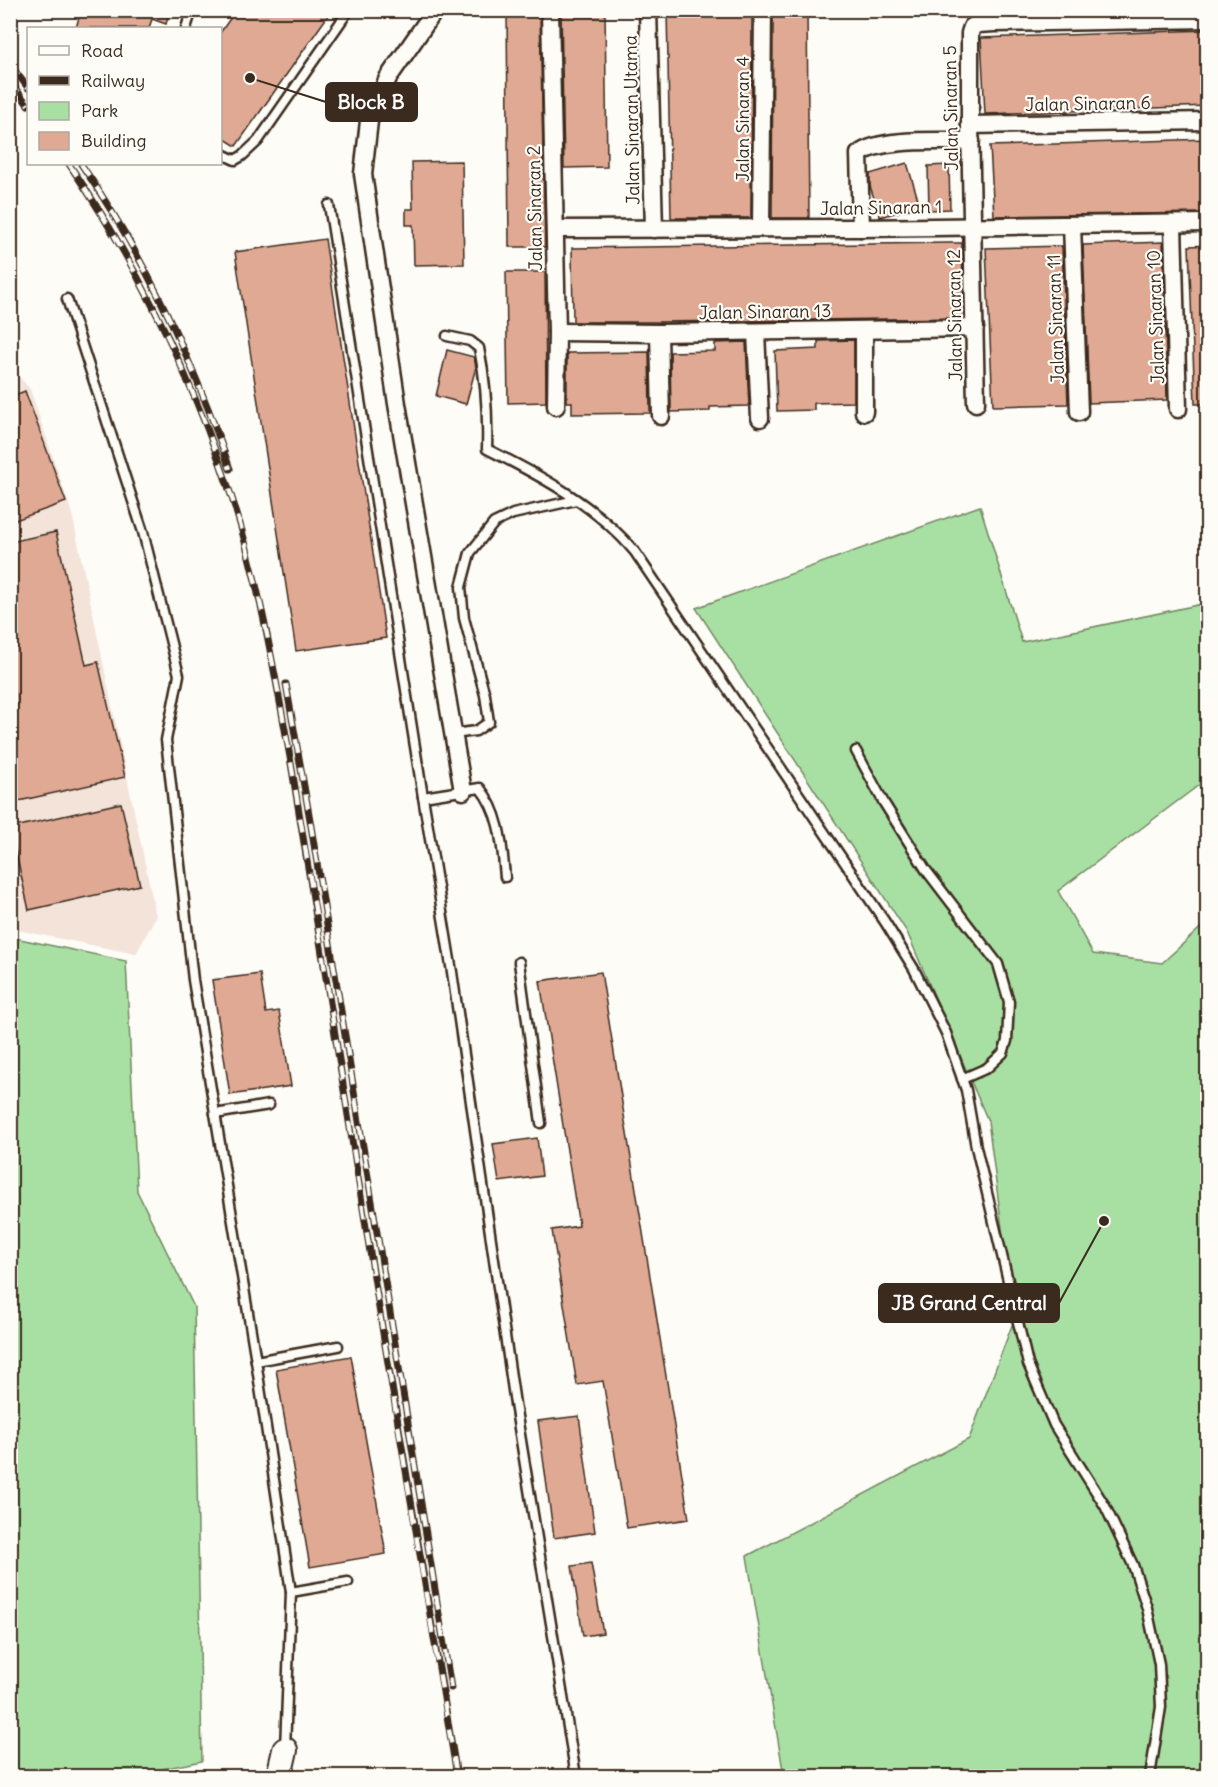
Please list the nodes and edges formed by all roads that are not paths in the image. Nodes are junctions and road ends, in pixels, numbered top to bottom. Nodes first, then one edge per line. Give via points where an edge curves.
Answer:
1 (192, 10) edge
2 (349, 10) edge
3 (435, 10) edge
4 (550, 10) edge
5 (648, 10) edge
6 (763, 10) edge
7 (1208, 19) edge
8 (186, 27) edge
9 (1208, 121) edge
10 (970, 133) junction
11 (222, 154) edge
12 (328, 205) dead end
13 (1208, 223) edge
14 (1173, 224) junction
15 (1072, 225) junction
16 (973, 226) junction
17 (761, 228) junction
18 (861, 228) junction
19 (555, 229) junction
20 (654, 229) junction
21 (67, 299) dead end
22 (975, 328) junction
23 (864, 330) junction
24 (557, 332) junction
25 (756, 332) junction
26 (659, 333) junction
27 (447, 336) dead end
28 (976, 403) dead end
29 (556, 406) dead end
30 (1178, 409) dead end
31 (864, 412) dead end
32 (1079, 412) dead end
33 (661, 416) dead end
34 (760, 418) dead end
35 (576, 500) junction
36 (453, 734) junction
37 (856, 751) dead end
38 (463, 791) junction
39 (423, 797) junction
40 (505, 877) dead end
41 (519, 962) dead end
42 (962, 1079) junction
43 (269, 1105) dead end
44 (215, 1114) junction
45 (541, 1123) dead end
46 (338, 1346) dead end
47 (256, 1361) junction
48 (348, 1582) dead end
49 (291, 1592) junction
50 (285, 1750) joint
51 (281, 1776) edge
52 (576, 1776) edge
53 (1150, 1776) edge

1 - 8 lane
2 - 11 lane via 258,141 235,160
3 - 36 street via 388,78 369,121 363,174
4 - 19 street, Jalan Sinaran 2
5 - 20 street, Jalan Sinaran Utama
6 - 17 street, Jalan Sinaran 4
7 - 10 street, Jalan Sinaran 5 via 978,24 970,33
9 - 10 street, Jalan Sinaran 6
10 - 16 street, Jalan Sinaran 5
10 - 18 street, Jalan Sinaran 6 via 886,144 859,154
12 - 39 lane
13 - 14 street, Jalan Sinaran 1
14 - 15 street, Jalan Sinaran 1
14 - 30 street, Jalan Sinaran 10
15 - 16 street, Jalan Sinaran 1
15 - 32 street, Jalan Sinaran 11
16 - 18 street, Jalan Sinaran 1
16 - 22 street, Jalan Sinaran 12
17 - 18 street, Jalan Sinaran 1
17 - 20 street, Jalan Sinaran 1
19 - 20 street, Jalan Sinaran 1
19 - 24 street, Jalan Sinaran 2
21 - 44 lane via 143,532 179,675 166,740 193,980
22 - 23 street, Jalan Sinaran 13
22 - 28 street, Jalan Sinaran 12
23 - 25 street, Jalan Sinaran 13
23 - 31 street
24 - 26 street, Jalan Sinaran 13
24 - 29 street, Jalan Sinaran 2
25 - 26 street, Jalan Sinaran 13
25 - 34 street
26 - 33 street
27 - 35 lane via 470,341 479,348 487,449
35 - 36 lane via 513,514 494,523 470,553 461,587 464,618 489,722 476,731
35 - 42 lane via 613,527 635,552 778,761 914,969 946,1033
36 - 38 street
37 - 42 lane via 926,870 998,964 1009,1002 1007,1041 1003,1053 987,1068
38 - 39 lane
38 - 40 lane via 480,789 490,801 501,834
39 - 52 lane
41 - 45 lane
42 - 53 lane via 1029,1364 1054,1425 1110,1515 1133,1564 1147,1608 1159,1664 1161,1707
43 - 44 lane
44 - 47 lane
46 - 47 lane
47 - 49 lane
48 - 49 lane
49 - 50 lane
50 - 51 street

